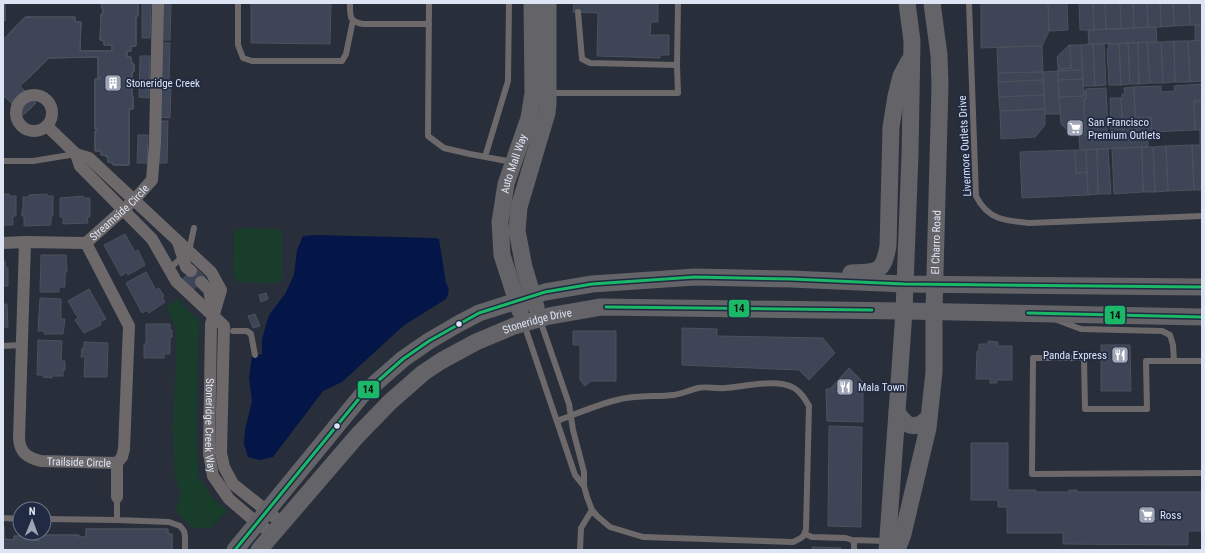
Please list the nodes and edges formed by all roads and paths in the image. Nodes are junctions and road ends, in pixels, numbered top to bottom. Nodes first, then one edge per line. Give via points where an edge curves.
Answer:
1 (158, 3) edge
2 (238, 3) edge
3 (350, 3) edge
4 (429, 3) edge
5 (509, 3) edge
6 (532, 3) edge
7 (548, 3) edge
8 (678, 3) edge
9 (907, 3) edge
10 (932, 3) edge
11 (970, 3) edge
12 (578, 12) dead end
13 (353, 20) junction
14 (429, 24) junction
15 (912, 56) junction
16 (677, 65) junction
17 (541, 93) junction
18 (47, 126) dead end
19 (76, 154) junction
20 (485, 157) junction
21 (3, 161) edge
22 (522, 166) junction
23 (134, 200) junction
24 (124, 209) junction
25 (1202, 216) edge
26 (194, 228) dead end
27 (24, 242) junction
28 (3, 243) edge
29 (86, 243) junction
30 (186, 254) junction
31 (169, 269) junction
32 (191, 271) dead end
33 (791, 279) junction
34 (201, 282) dead end
35 (904, 284) junction
36 (935, 284) junction
37 (1202, 287) edge
38 (524, 299) junction
39 (904, 311) junction
40 (934, 311) junction
41 (213, 314) junction
42 (1041, 314) junction
43 (1202, 317) edge
44 (531, 321) junction
45 (233, 331) dead end
46 (21, 345) junction
47 (3, 346) edge
48 (255, 354) dead end
49 (1174, 361) junction
50 (1202, 361) edge
51 (897, 412) junction
52 (571, 416) junction
53 (929, 417) junction
54 (557, 421) junction
55 (117, 463) junction
56 (1202, 473) edge
57 (584, 486) junction
58 (117, 497) joint
59 (268, 510) junction
60 (592, 510) junction
61 (52, 519) edge
62 (117, 520) junction
63 (257, 523) junction
64 (277, 528) junction
65 (805, 534) junction
66 (852, 540) junction
67 (890, 547) edge
68 (185, 550) edge
69 (235, 550) edge
70 (259, 550) edge
71 (580, 550) edge
72 (854, 550) edge

1 - 23 street, Streamside Circle via 152,180
2 - 13 lane via 238,45 243,58 252,61 342,61 346,54
3 - 13 lane via 350,16
4 - 14 lane
5 - 20 lane via 508,81
6 - 17 main road, Auto Mall Way
7 - 17 main road, Auto Mall Way
8 - 16 lane
9 - 15 main road
10 - 36 main road, El Charro Road via 940,85
11 - 25 lane, Livermore Outlets Drive via 976,196 983,208 1003,220 1030,223
12 - 16 lane via 582,59 590,63
13 - 14 lane via 363,24
14 - 20 lane via 428,136 444,148
15 - 33 main road via 901,76 891,127 886,259 880,268 873,272 832,273
15 - 35 main road
16 - 17 lane via 678,93
17 - 22 main road, Auto Mall Way via 548,104 547,113
18 - 19 street, Stoneridge Creek Way
19 - 21 lane via 33,161
19 - 23 street, Stoneridge Creek Way via 89,158
19 - 24 street, Stoneridge Creek Way via 80,166
20 - 22 lane
22 - 38 main road, Auto Mall Way via 517,231 524,267
23 - 24 street, Streamside Circle
23 - 30 street, Stoneridge Creek Way via 178,241
24 - 29 street, Streamside Circle
24 - 31 street, Stoneridge Creek Way via 152,239
26 - 30 lane
27 - 28 street, Streamside Circle
27 - 29 street, Streamside Circle
27 - 46 street, Trailside Circle
29 - 55 street, Trailside Circle via 129,326 124,449
30 - 31 lane
30 - 32 street, Stoneridge Creek Way via 186,267
30 - 41 street, Stoneridge Creek Way via 211,272 220,290
31 - 41 street, Stoneridge Creek Way via 176,281
33 - 35 main road
33 - 38 main road via 695,277 592,284 545,292
34 - 41 street, Stoneridge Creek Way via 209,290
35 - 36 main road
35 - 39 main road
36 - 37 main road
36 - 40 main road, El Charro Road
38 - 44 main road, Auto Mall Way
38 - 59 main road via 479,313 402,359 362,395
39 - 40 main road, Stoneridge Drive
39 - 44 main road, Stoneridge Drive via 601,307 554,314
39 - 51 main road
40 - 42 main road, Stoneridge Drive
40 - 53 main road, El Charro Road via 934,372
41 - 59 street, Stoneridge Creek Way via 224,326 221,453 224,467 233,484
41 - 63 street, Stoneridge Creek Way via 208,454 213,476 229,499
42 - 43 main road, Stoneridge Drive
42 - 49 lane via 1081,329 1162,331 1170,335 1174,345
44 - 52 lane via 570,404
44 - 54 lane
44 - 64 main road, Stoneridge Drive via 476,342 423,373 357,436
45 - 48 lane via 247,331 251,334
46 - 47 lane
46 - 55 street, Trailside Circle via 19,446 25,454 41,460
49 - 50 lane
49 - 56 lane via 1146,361 1147,409 1085,409 1084,358 1033,358 1032,474
51 - 53 main road via 909,425 919,425
51 - 67 main road
52 - 54 lane
52 - 57 lane via 584,472
52 - 65 lane via 624,398 675,395 698,388 782,384 794,388 809,406
53 - 67 main road, El Charro Road via 904,534
54 - 57 lane via 575,475
55 - 58 street
57 - 60 lane
58 - 62 lane
59 - 63 main road
59 - 64 street, Stoneridge Creek Way
60 - 65 lane via 610,527 643,537 793,542
60 - 71 lane via 581,528
61 - 62 lane
62 - 68 lane via 175,523 184,531
63 - 64 street, Stoneridge Creek Way
63 - 69 main road
64 - 70 main road, Stoneridge Drive
65 - 66 lane via 812,537
66 - 67 lane
66 - 72 lane

